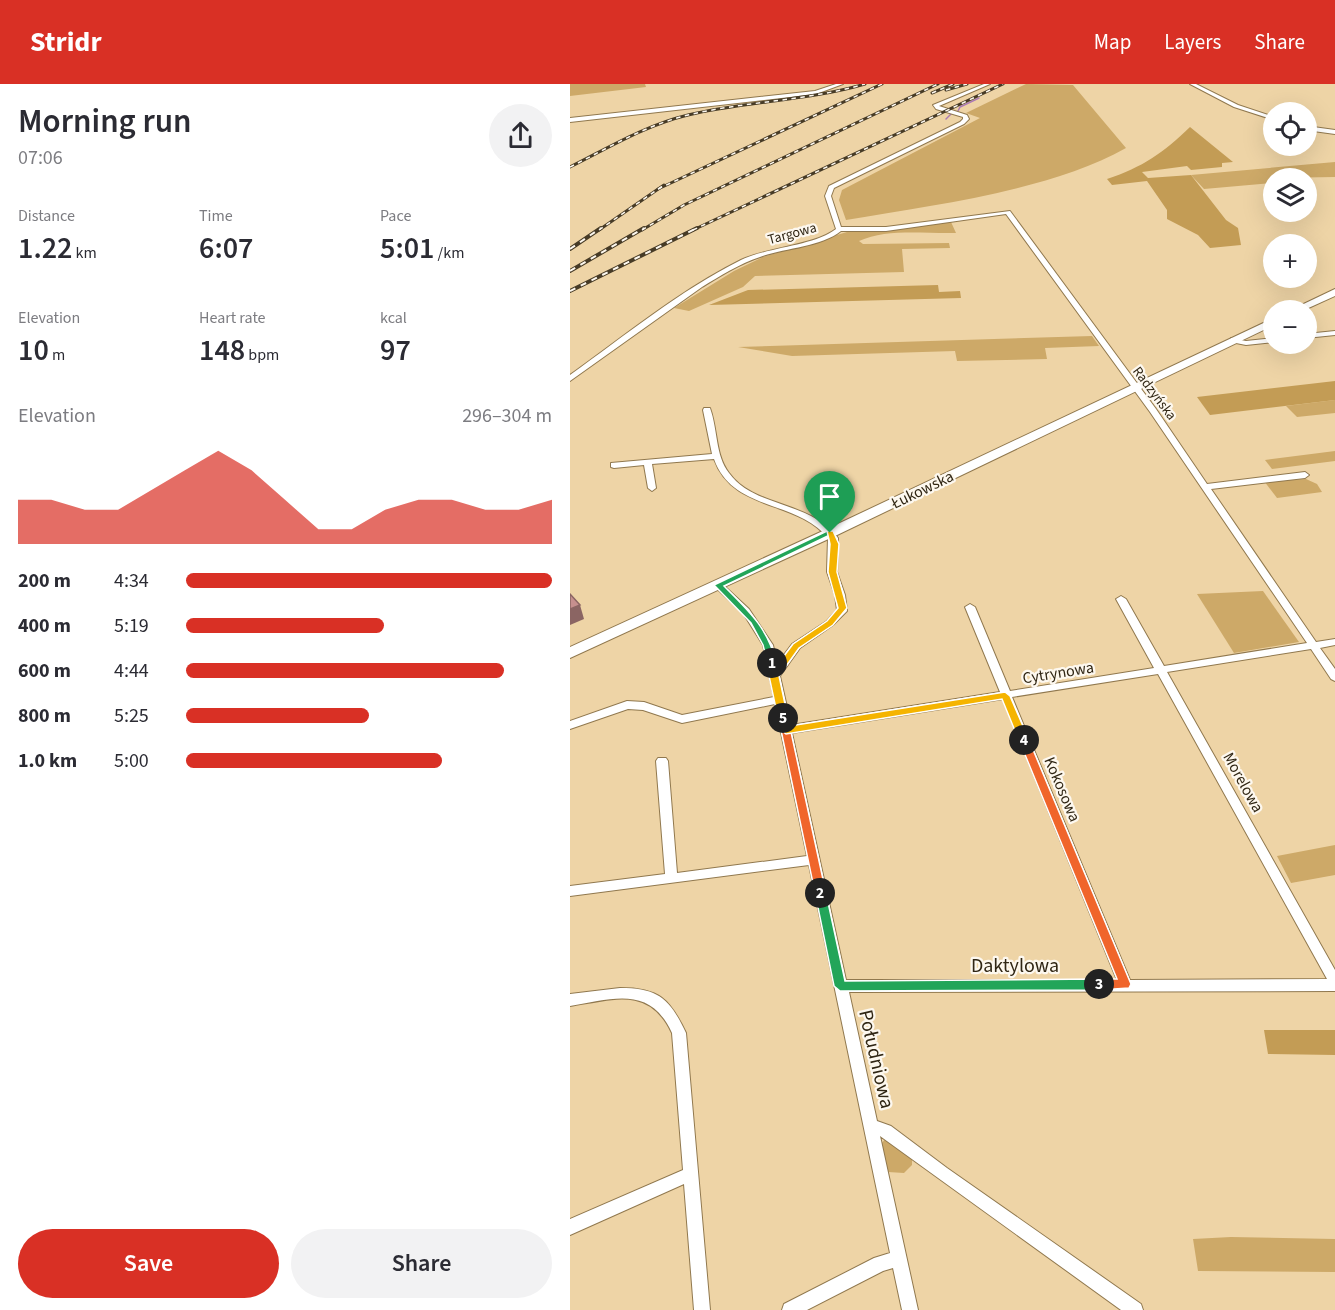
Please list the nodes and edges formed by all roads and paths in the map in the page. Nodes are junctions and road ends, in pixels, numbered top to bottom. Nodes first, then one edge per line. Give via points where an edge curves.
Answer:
1 (841, 84) edge
2 (988, 84) edge
3 (1192, 84) edge
4 (1263, 115) edge
5 (570, 120) edge
6 (1317, 130) edge
7 (1335, 132) edge
8 (838, 229) junction
9 (1335, 292) edge
10 (1317, 300) edge
11 (1263, 326) edge
12 (1335, 333) edge
13 (1317, 335) edge
14 (1234, 340) junction
15 (1263, 341) edge
16 (570, 379) edge
17 (1134, 387) junction
18 (707, 410) dead end
19 (718, 456) junction
20 (648, 463) junction
21 (614, 465) dead end
22 (1305, 475) dead end
23 (652, 488) dead end
24 (1206, 488) junction
25 (830, 533) junction
26 (718, 585) junction
27 (1121, 599) dead end
28 (970, 607) dead end
29 (1335, 642) edge
30 (1312, 646) junction
31 (570, 653) edge
32 (1162, 671) junction
33 (774, 676) junction
34 (1335, 677) edge
35 (1005, 696) junction
36 (779, 700) junction
37 (570, 725) edge
38 (786, 730) junction
39 (662, 761) dead end
40 (813, 860) junction
41 (671, 878) junction
42 (570, 891) edge
43 (1335, 983) edge
44 (1125, 984) junction
45 (840, 986) junction
46 (570, 1000) edge
47 (872, 1126) junction
48 (690, 1174) junction
49 (570, 1227) edge
50 (900, 1258) junction
51 (702, 1310) edge
52 (790, 1310) edge
53 (910, 1310) edge
54 (1135, 1310) edge

1 - 5 street via 816,92
2 - 8 street, Targowa via 936,105 964,116 962,123 831,188 828,195
3 - 4 street
6 - 7 street
8 - 16 street, Targowa via 819,239 758,255 725,271 663,308
8 - 17 street, Radzyńska via 878,230 1010,214
9 - 10 main road
11 - 14 main road, Łukowska
12 - 13 street
14 - 15 street
14 - 17 main road, Łukowska
17 - 24 street, Radzyńska
17 - 25 main road, Łukowska
18 - 19 street
19 - 20 street
19 - 25 street via 734,483
20 - 21 street
20 - 23 street
22 - 24 street
24 - 30 street, Radzyńska
25 - 26 main road, Łukowska
25 - 33 street via 834,544 832,572 842,611 796,646
26 - 31 main road, Łukowska
26 - 33 street, Południowa via 758,627 768,645
27 - 32 street, Morelowa
28 - 35 street, Kokosowa
29 - 30 street, Cytrynowa
30 - 32 street, Cytrynowa
30 - 34 street, Radzyńska
32 - 35 street, Cytrynowa
32 - 43 street, Morelowa
33 - 36 street, Południowa
35 - 38 street, Cytrynowa
35 - 44 street, Kokosowa
36 - 37 street via 682,719 644,706 627,705
36 - 38 street, Południowa
38 - 40 street, Południowa
39 - 41 street
40 - 41 street
40 - 45 street, Południowa
41 - 42 street
43 - 44 street, Daktylowa
44 - 45 street, Daktylowa
45 - 47 street, Południowa
46 - 48 street via 641,994 658,1000 672,1014 679,1033
47 - 50 street, Południowa
47 - 54 street via 886,1131
48 - 49 street
48 - 51 street
50 - 52 street via 880,1264
50 - 53 street, Południowa

